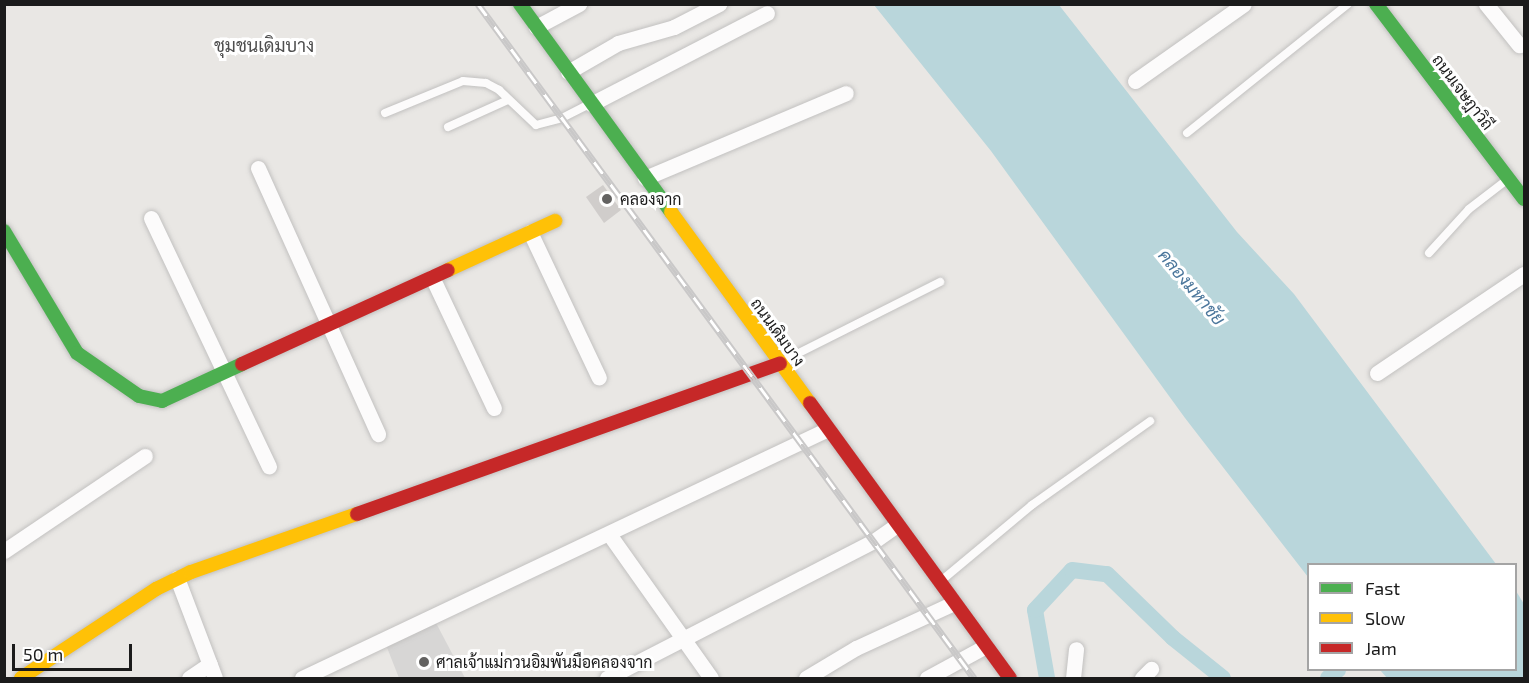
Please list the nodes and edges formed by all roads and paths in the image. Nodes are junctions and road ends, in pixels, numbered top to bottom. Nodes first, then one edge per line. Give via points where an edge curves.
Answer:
1 (520, 4) edge
2 (579, 4) edge
3 (719, 4) edge
4 (1244, 4) edge
5 (1348, 4) edge
6 (1376, 4) edge
7 (1486, 4) edge
8 (767, 14) dead end
9 (536, 27) junction
10 (1520, 45) dead end
11 (568, 72) junction
12 (1135, 81) dead end
13 (846, 93) dead end
14 (508, 100) junction
15 (591, 104) junction
16 (386, 113) dead end
17 (448, 128) dead end
18 (1187, 133) dead end
19 (258, 168) dead end
20 (645, 178) junction
21 (1509, 178) junction
22 (1524, 199) edge
23 (151, 218) dead end
24 (555, 221) dead end
25 (4, 231) edge
26 (530, 232) junction
27 (1429, 253) dead end
28 (1524, 274) edge
29 (432, 277) junction
30 (940, 282) dead end
31 (329, 325) junction
32 (780, 363) junction
33 (224, 373) junction
34 (1377, 373) dead end
35 (599, 378) dead end
36 (494, 408) dead end
37 (1150, 421) dead end
38 (828, 429) junction
39 (378, 434) dead end
40 (145, 456) dead end
41 (269, 466) dead end
42 (897, 525) junction
43 (609, 534) junction
44 (4, 551) edge
45 (177, 578) junction
46 (939, 583) junction
47 (954, 603) junction
48 (682, 639) junction
49 (986, 646) junction
50 (1076, 649) dead end
51 (213, 671) edge
52 (21, 678) edge
53 (189, 678) edge
54 (302, 678) edge
55 (607, 678) edge
56 (711, 678) edge
57 (807, 678) edge
58 (927, 678) edge
59 (1010, 678) edge
60 (1073, 678) edge

1 - 9 street, ถนนเดิมบาง
2 - 9 street
3 - 11 street via 667,30 618,43
4 - 12 street
5 - 18 lane
6 - 21 street, ถนนเจษฎาวิถี
7 - 10 street
8 - 15 street
9 - 11 street, ถนนเดิมบาง
11 - 15 street, ถนนเดิมบาง
13 - 20 street
14 - 15 lane via 536,125
14 - 16 lane via 486,83 463,81
14 - 17 lane
15 - 20 street, ถนนเดิมบาง
19 - 31 street
20 - 32 street, ถนนเดิมบาง
21 - 22 street, ถนนเจษฎาวิถี
21 - 27 lane via 1468,209
23 - 33 street
24 - 26 street
25 - 33 street via 77,353 139,396 162,401
26 - 29 street
26 - 35 street
28 - 34 street
29 - 31 street
29 - 36 street
30 - 32 lane
31 - 33 street
31 - 39 street
32 - 38 street, ถนนเดิมบาง
32 - 45 street
33 - 41 street
37 - 46 lane via 1032,505
38 - 42 street, ถนนเดิมบาง
38 - 43 street
40 - 44 street
42 - 46 street, ถนนเดิมบาง
42 - 48 street via 874,541
43 - 48 street
43 - 54 street
45 - 51 street
45 - 52 street
46 - 47 street, ถนนเดิมบาง
47 - 49 street, ถนนเดิมบาง
47 - 57 street via 856,648
48 - 55 street
48 - 56 street
49 - 58 street
49 - 59 street, ถนนเดิมบาง
50 - 60 street
51 - 53 street

